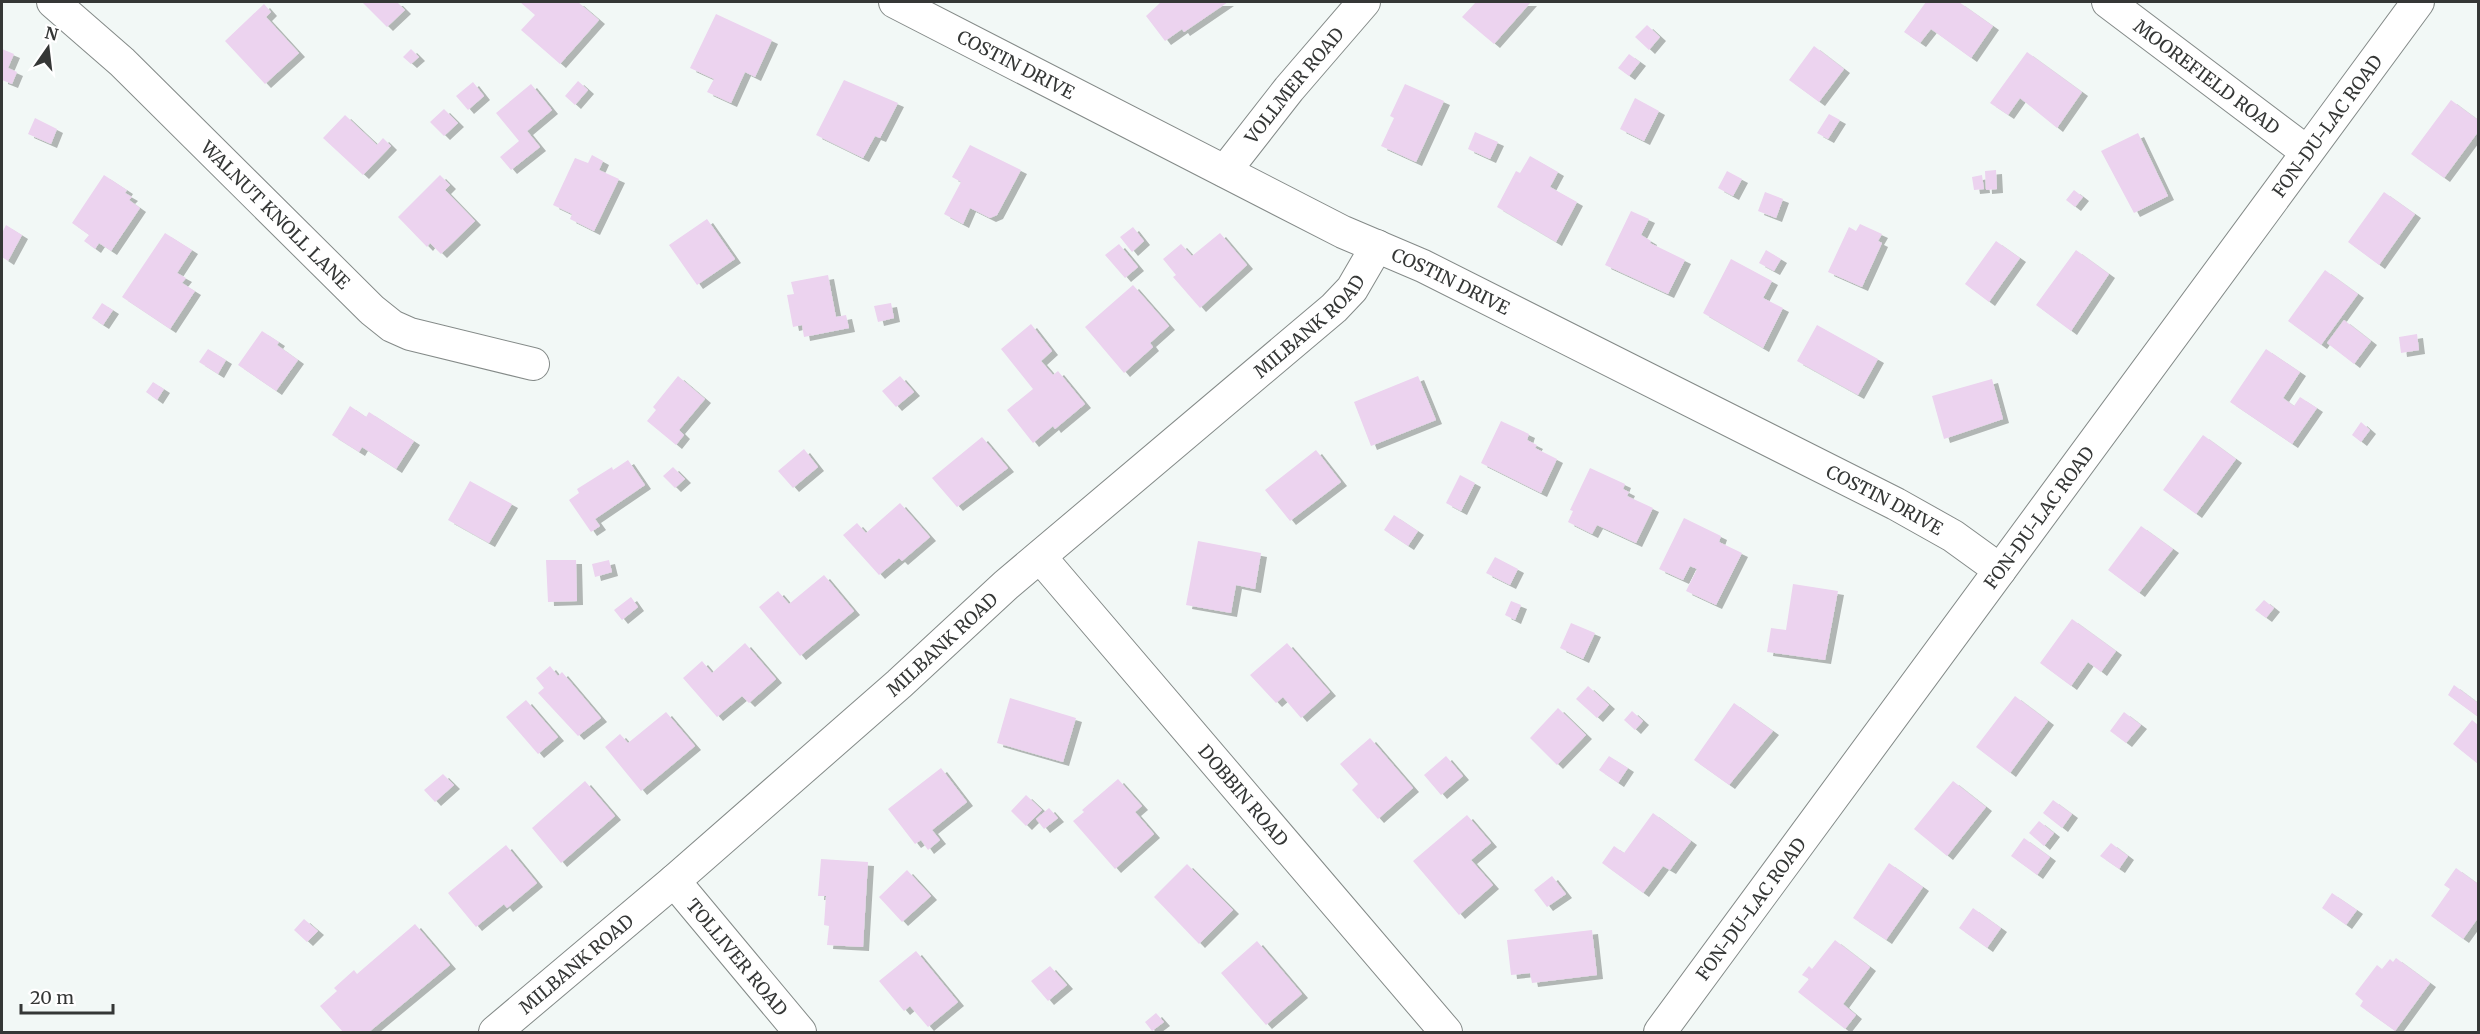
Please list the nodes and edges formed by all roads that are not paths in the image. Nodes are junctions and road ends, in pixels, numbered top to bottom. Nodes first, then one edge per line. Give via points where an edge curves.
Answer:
1 (52, 2) edge
2 (895, 2) edge
3 (1364, 2) edge
4 (2108, 2) edge
5 (2418, 2) edge
6 (2307, 152) junction
7 (1226, 171) junction
8 (1377, 246) junction
9 (533, 364) dead end
10 (1041, 558) junction
11 (2000, 570) junction
12 (674, 881) junction
13 (495, 1032) edge
14 (800, 1032) edge
15 (1446, 1032) edge
16 (1660, 1032) edge

1 - 9 street, WALNUT KNOLL LANE via 122,62 392,326 410,334
2 - 7 street, COSTIN DRIVE
3 - 7 street, VOLLMER ROAD via 1289,89
4 - 6 street, MOOREFIELD ROAD
5 - 6 street, FON-DU-LAC ROAD
6 - 11 street, FON-DU-LAC ROAD
7 - 8 street, COSTIN DRIVE
8 - 10 street, MILBANK ROAD via 1352,289 1334,308
8 - 11 street, COSTIN DRIVE via 1896,504 1953,536
10 - 12 street, MILBANK ROAD
10 - 15 street, DOBBIN ROAD
11 - 16 street, FON-DU-LAC ROAD
12 - 13 street, MILBANK ROAD
12 - 14 street, TOLLIVER ROAD

